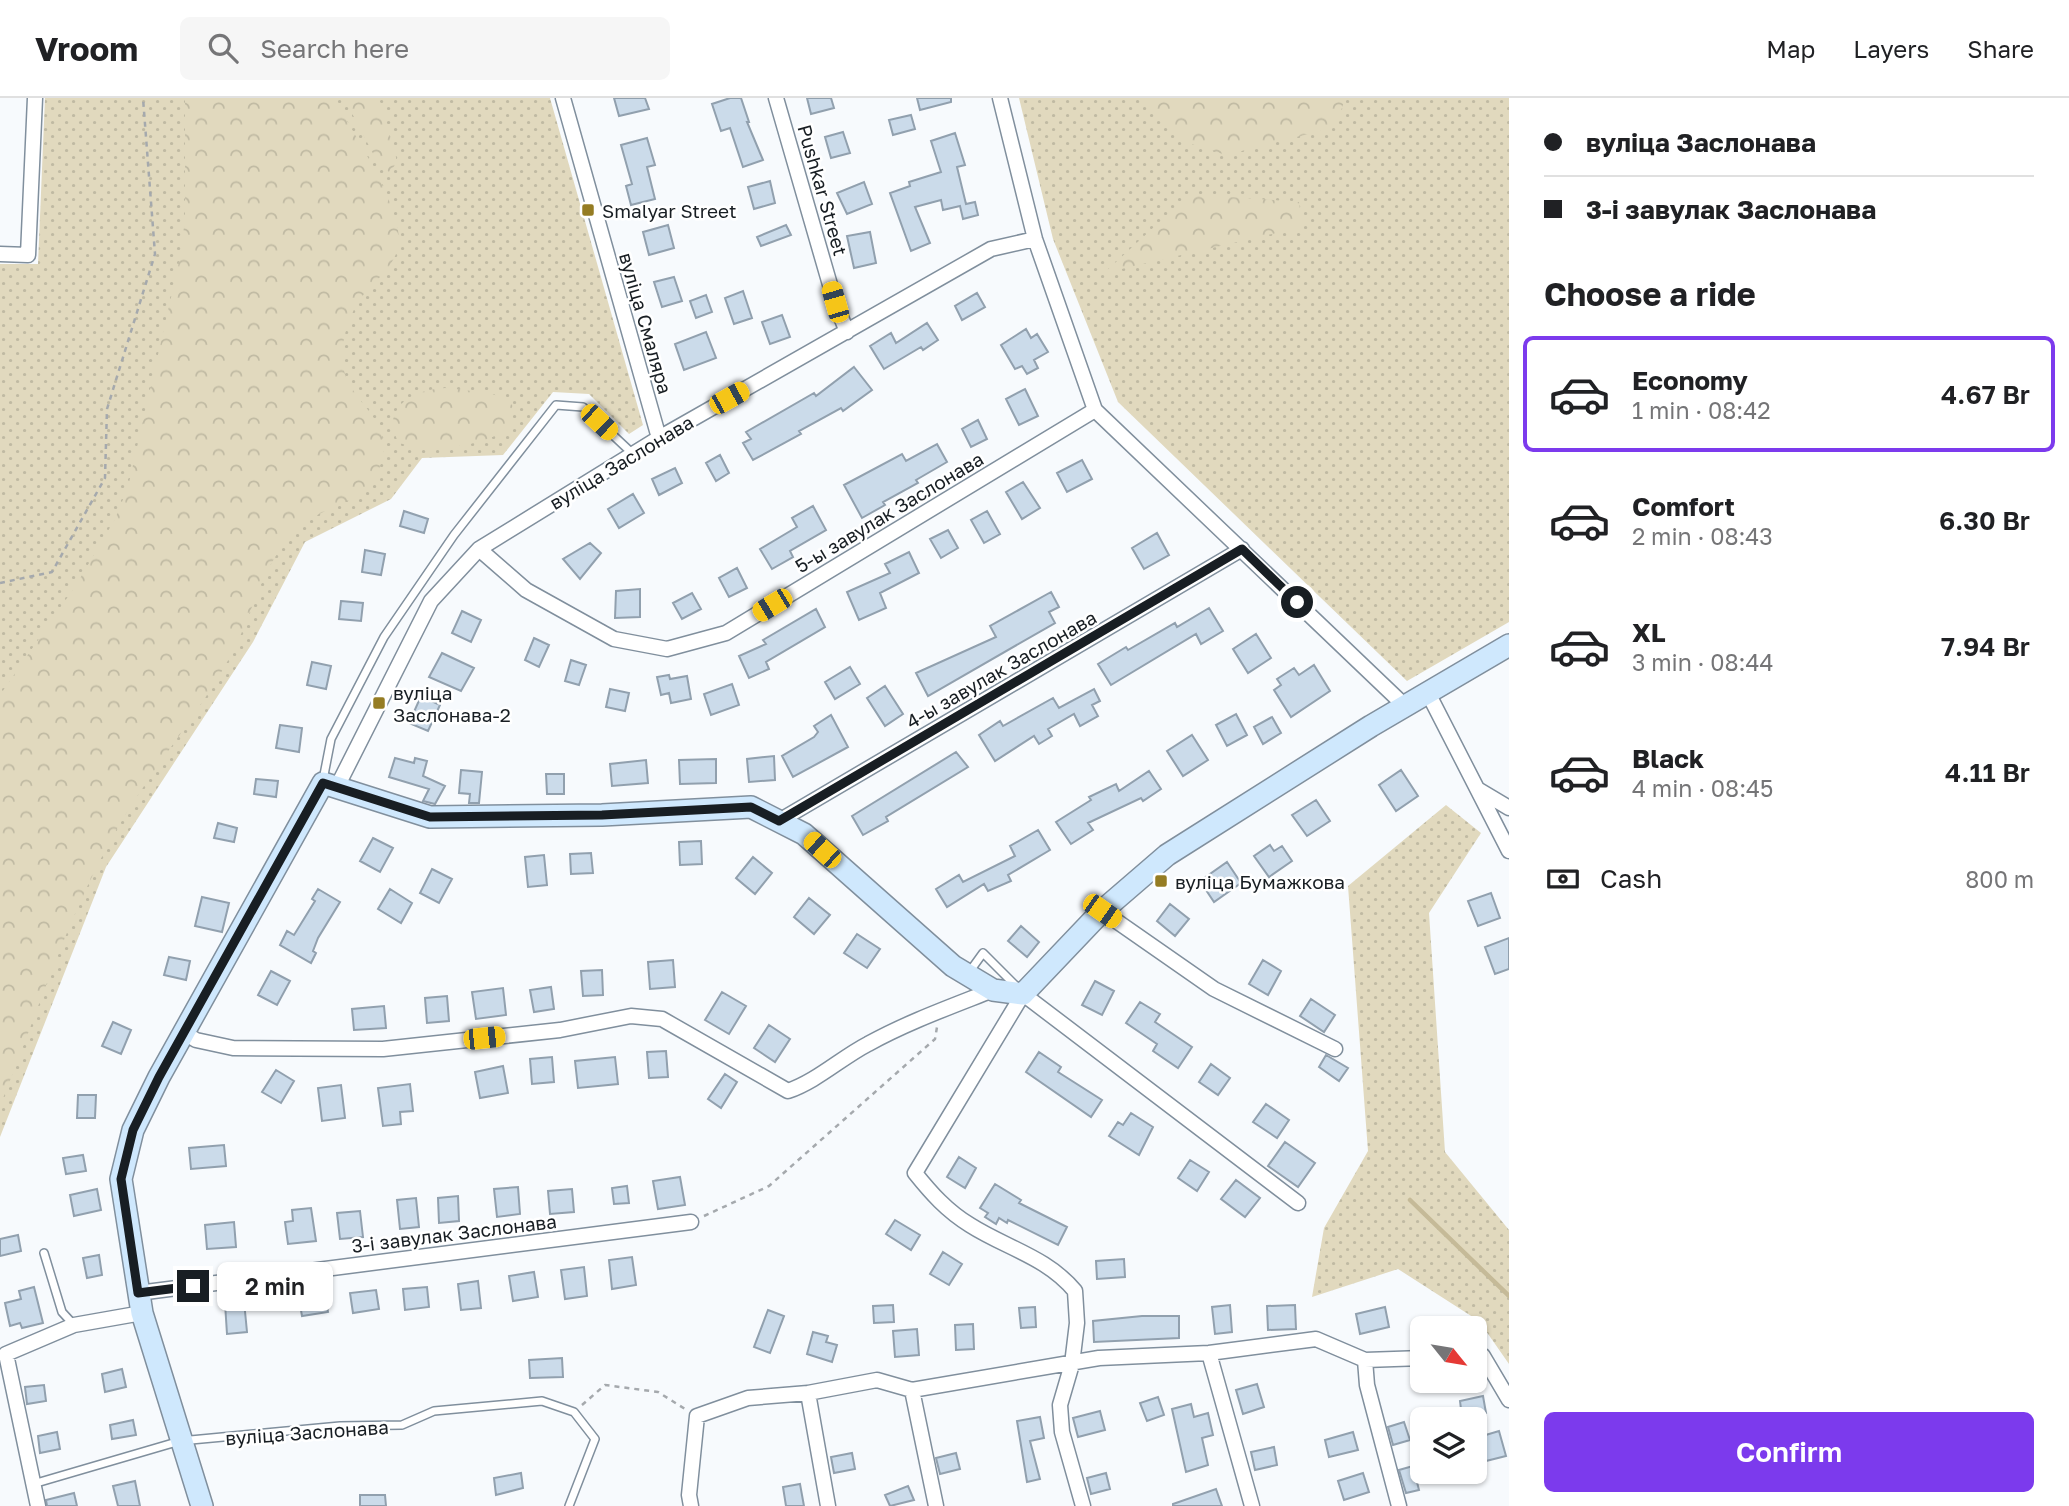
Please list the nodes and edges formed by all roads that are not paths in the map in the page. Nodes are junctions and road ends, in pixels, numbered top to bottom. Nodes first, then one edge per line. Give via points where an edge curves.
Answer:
1 (34, 98) edge
2 (563, 98) edge
3 (776, 98) edge
4 (1000, 98) edge
5 (1034, 239) junction
6 (0, 254) edge
7 (847, 332) junction
8 (1095, 410) junction
9 (659, 438) junction
10 (633, 454) junction
11 (479, 549) junction
12 (1242, 549) junction
13 (1509, 645) edge
14 (1428, 693) junction
15 (1406, 708) junction
16 (330, 785) junction
17 (1478, 789) junction
18 (1509, 808) edge
19 (779, 821) junction
20 (1509, 851) edge
21 (1102, 911) junction
22 (967, 974) junction
23 (993, 990) junction
24 (1023, 994) junction
25 (186, 1034) junction
26 (1335, 1049) dead end
27 (1298, 1203) dead end
28 (691, 1222) road end
29 (44, 1253) dead end
30 (140, 1303) junction
31 (74, 1325) junction
32 (1209, 1353) junction
33 (1410, 1358) edge
34 (1365, 1360) junction
35 (1072, 1364) junction
36 (1488, 1364) edge
37 (912, 1390) junction
38 (808, 1393) junction
39 (1509, 1400) edge
40 (180, 1441) junction
41 (33, 1484) junction
42 (38, 1506) edge
43 (202, 1506) edge
44 (569, 1506) edge
45 (691, 1506) edge
46 (828, 1506) edge
47 (936, 1506) edge
48 (1083, 1506) edge
49 (1252, 1506) edge
50 (1399, 1506) edge

1 - 6 street via 28,254
2 - 9 street, вуліца Смаляра
3 - 7 street, Pushkar Street
4 - 5 street
5 - 7 street, вуліца Заслонава via 991,249
5 - 8 street
7 - 9 street, вуліца Заслонава
8 - 11 street, 5-ы завулак Заслонава via 726,633 667,649 614,639 526,590
8 - 12 street
9 - 10 street, вуліца Заслонава
10 - 11 street, вуліца Заслонава
10 - 16 lane via 583,407 556,405 454,535 384,637 331,738
11 - 16 street, вуліца Заслонава via 431,601
12 - 15 street
12 - 19 street, 4-ы завулак Заслонава
13 - 14 street
14 - 15 street
14 - 17 street
15 - 21 street via 1167,855
16 - 19 street via 430,817 751,807
16 - 25 street, вуліца Заслонава
17 - 18 street
17 - 20 street
19 - 22 street via 804,834
21 - 24 street
21 - 26 street via 1214,989
22 - 23 street
22 - 24 lane via 983,953
23 - 24 street
23 - 25 street via 908,1022 836,1061 807,1085 789,1091 662,1019 631,1016 560,1030 383,1049 233,1048
24 - 27 street
24 - 35 street via 915,1173 939,1202 970,1225 1052,1267 1075,1291
25 - 30 street, вуліца Заслонава via 133,1130 121,1179
28 - 30 street, 3-і завулак Заслонава
29 - 31 lane via 62,1312
30 - 31 street
30 - 40 street, вуліца Заслонава
31 - 41 street via 6,1354
32 - 34 street via 1316,1339
32 - 35 street via 1099,1358
32 - 49 street
33 - 34 street
34 - 50 street via 1367,1385
35 - 37 street
35 - 48 street via 1060,1405 1062,1432
36 - 39 street
37 - 38 street via 877,1380
37 - 47 street
38 - 45 street via 748,1398 697,1416
38 - 46 street
40 - 41 lane
40 - 43 street, вуліца Заслонава
40 - 44 lane, вуліца Заслонава via 402,1425 434,1411 542,1401 574,1412 595,1439
41 - 42 street

